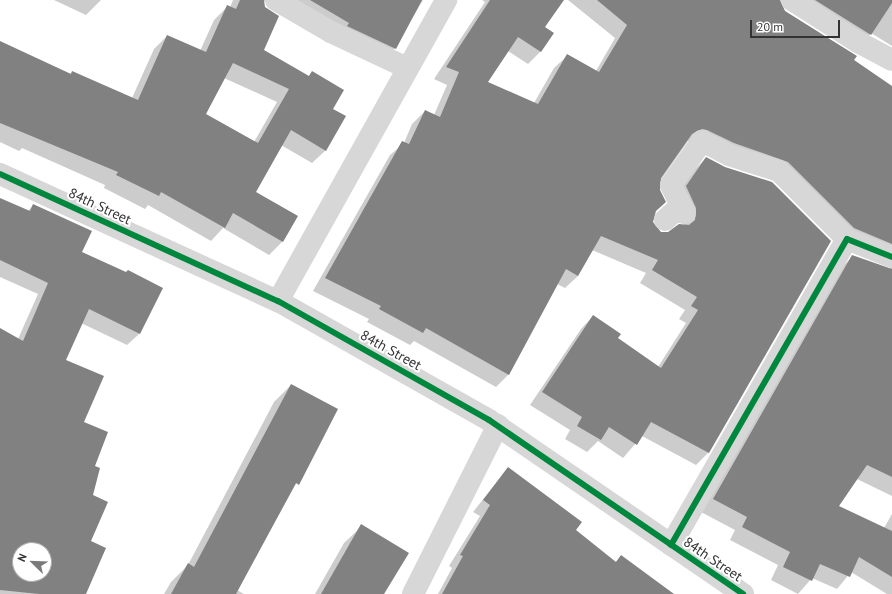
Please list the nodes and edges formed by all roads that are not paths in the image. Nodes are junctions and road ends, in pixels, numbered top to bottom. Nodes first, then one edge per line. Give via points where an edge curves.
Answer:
1 (276, 0) edge
2 (446, 0) edge
3 (792, 0) edge
4 (892, 60) edge
5 (407, 68) junction
6 (0, 174) edge
7 (665, 220) dead end
8 (848, 239) junction
9 (892, 257) edge
10 (278, 301) junction
11 (498, 425) junction
12 (671, 545) junction
13 (413, 594) edge
14 (743, 594) edge

1 - 5 street via 331,32
2 - 5 street
3 - 4 street via 858,42
5 - 10 street
6 - 10 street, 84th Street
7 - 8 street via 675,211 685,213 671,185 702,141 729,155 779,171
8 - 9 street
8 - 12 street
10 - 11 street, 84th Street
11 - 12 street, 84th Street
11 - 13 street
12 - 14 street, 84th Street

